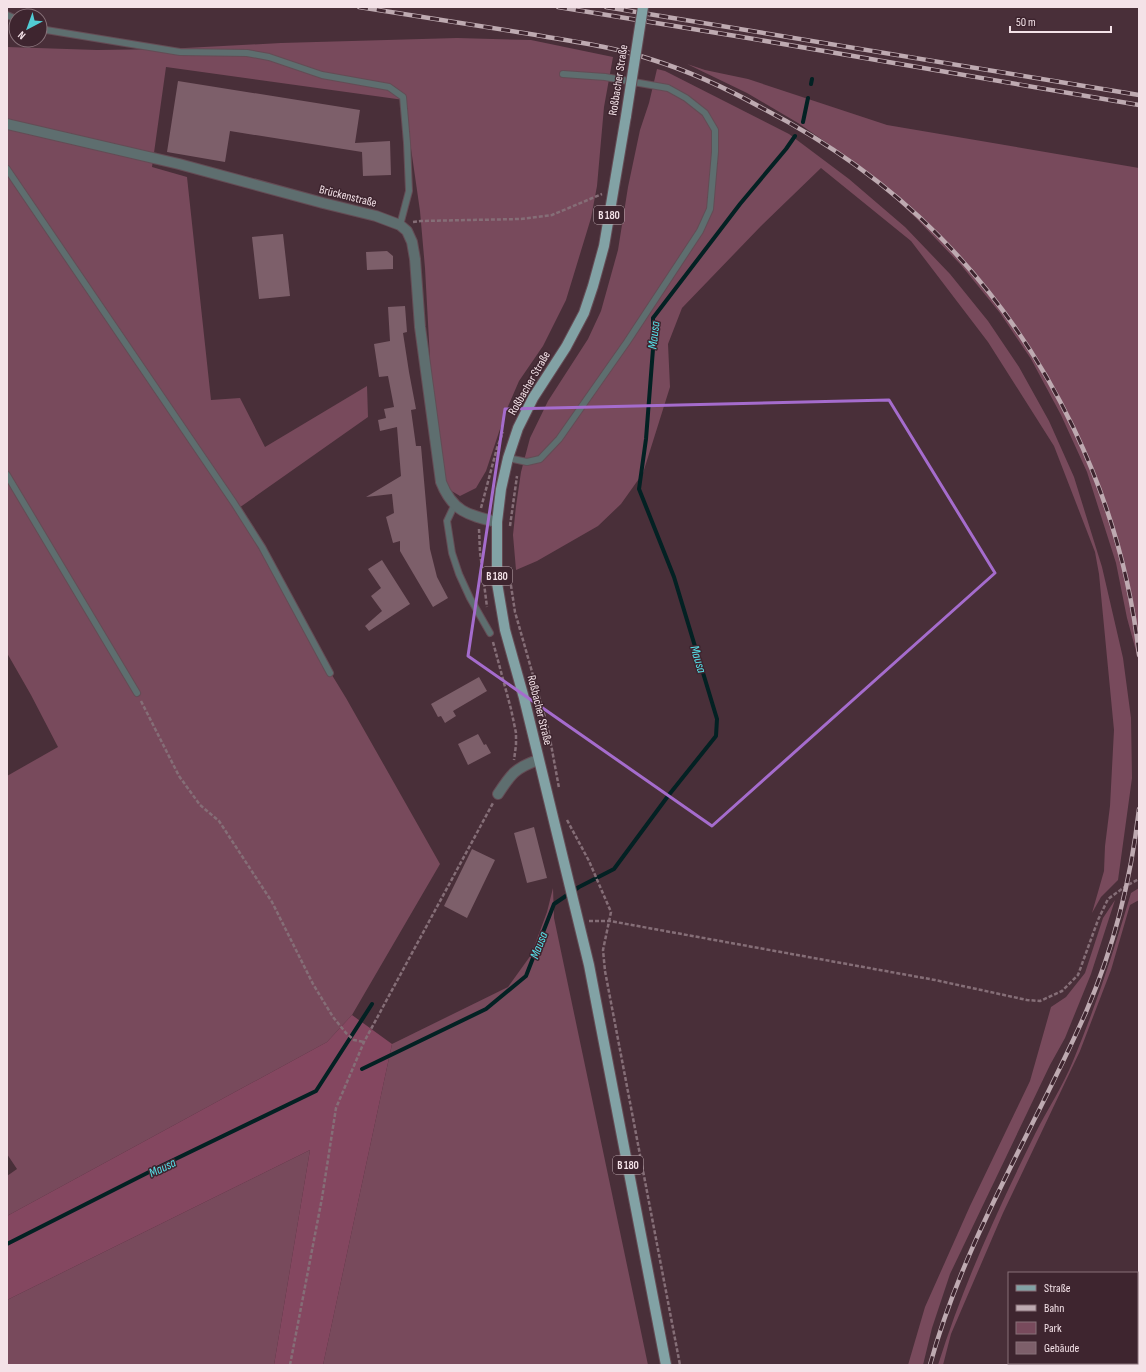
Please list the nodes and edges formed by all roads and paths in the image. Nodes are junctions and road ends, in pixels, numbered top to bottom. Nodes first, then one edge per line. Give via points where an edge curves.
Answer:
1 (643, 7) edge
2 (48, 29) edge
3 (563, 74) dead end
4 (7, 124) edge
5 (7, 169) edge
6 (613, 190) junction
7 (400, 225) junction
8 (508, 458) junction
9 (519, 461) junction
10 (7, 475) edge
11 (454, 506) junction
12 (497, 522) junction
13 (510, 531) dead end
14 (509, 576) dead end
15 (490, 633) dead end
16 (330, 673) dead end
17 (137, 693) joint
18 (511, 709) dead end
19 (538, 760) junction
20 (512, 774) junction
21 (560, 790) dead end
22 (498, 794) joint
23 (566, 819) dead end
24 (1139, 879) edge
25 (610, 921) junction
26 (579, 923) junction
27 (364, 1042) junction
28 (290, 1365) edge
29 (666, 1365) edge
30 (680, 1365) edge

1 - 6 main road, Roßbacher Straße / B 180, bridge
2 - 7 lane via 180,52 247,53 269,57 322,75 389,87 403,97 407,143 409,191
3 - 9 lane via 605,77 668,88 705,112 715,130 710,209 700,231 683,257 559,439 540,459 532,462
4 - 7 street, Brückenstraße via 179,164 376,216
5 - 16 lane via 234,503 262,547
6 - 7 path via 552,214 520,219 420,221
6 - 8 main road, Roßbacher Straße / B 180 via 604,246 584,313 566,348 533,398 518,428
7 - 11 street via 407,231 412,242 420,327 440,475 445,494
8 - 9 lane
8 - 12 main road, Roßbacher Straße / B 180
9 - 13 path
10 - 17 lane
11 - 12 street via 479,518
11 - 15 lane via 447,521 452,553 467,592
12 - 19 main road, Roßbacher Straße / B 180 via 497,583 505,630
14 - 21 path via 515,612 548,728
17 - 27 path via 179,776 200,805 219,821 272,902 313,984 333,1017 354,1040
18 - 20 path via 516,733
19 - 20 street via 522,766
19 - 26 main road, Roßbacher Straße / B 180
20 - 22 street
22 - 27 path
23 - 25 path via 610,907
24 - 25 path via 1108,899 1078,975 1062,991 1040,1000 1027,1000 927,978
25 - 26 path
25 - 30 path via 603,950 605,971
26 - 29 main road, B 180
27 - 28 path via 336,1108 322,1198

